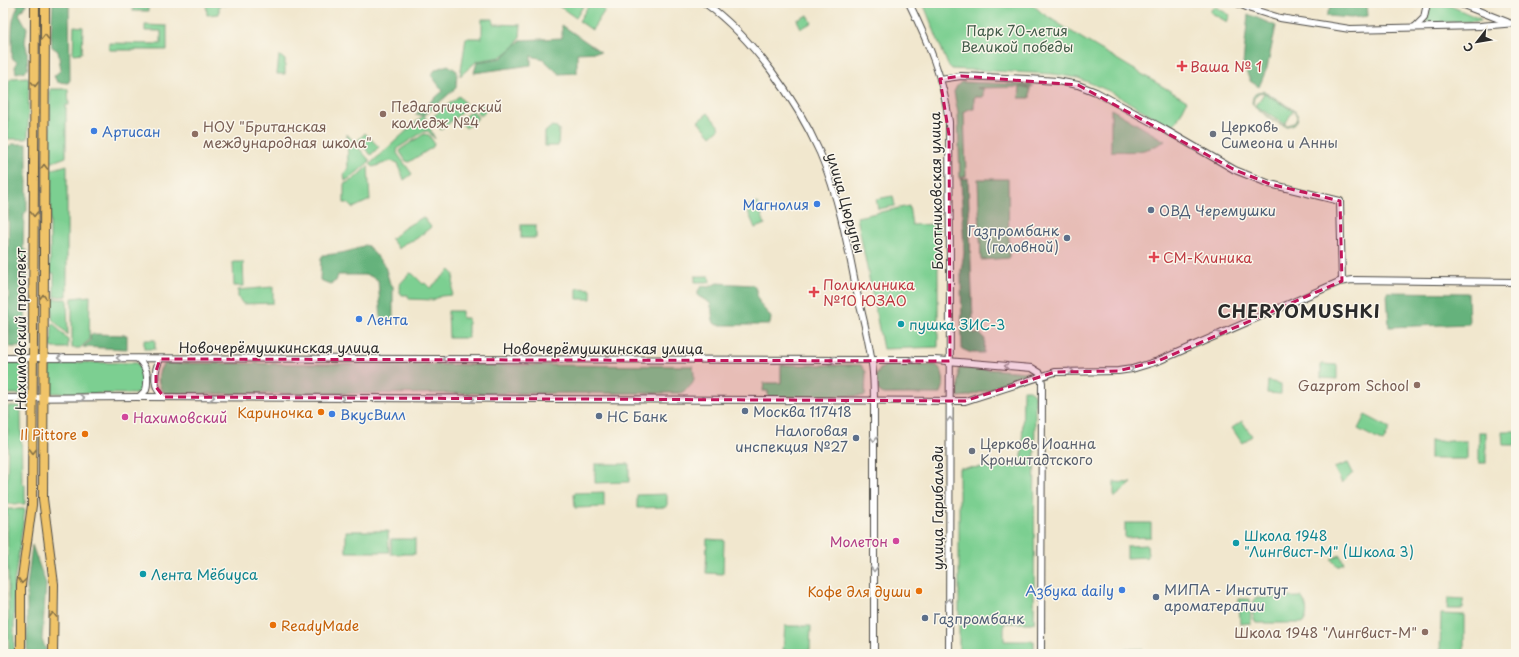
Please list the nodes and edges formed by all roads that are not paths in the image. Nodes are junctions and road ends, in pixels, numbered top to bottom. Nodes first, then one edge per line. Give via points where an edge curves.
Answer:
1 (35, 3) edge
2 (45, 3) edge
3 (705, 3) edge
4 (909, 3) edge
5 (1237, 3) edge
6 (1428, 3) edge
7 (1458, 3) edge
8 (1509, 23) junction
9 (1516, 23) edge
10 (1416, 27) junction
11 (940, 79) junction
12 (1342, 281) junction
13 (1516, 282) edge
14 (3, 358) edge
15 (33, 358) junction
16 (43, 358) junction
17 (138, 359) junction
18 (160, 359) junction
19 (871, 360) junction
20 (950, 361) junction
21 (1042, 376) junction
22 (139, 397) junction
23 (164, 397) junction
24 (3, 398) edge
25 (33, 398) junction
26 (43, 398) junction
27 (874, 400) junction
28 (950, 401) junction
29 (31, 518) junction
30 (45, 518) junction
31 (21, 654) edge
32 (53, 654) edge
33 (874, 654) edge
34 (949, 654) edge
35 (1040, 654) edge

1 -> 15 main road, Нахимовский проспект
16 -> 2 main road, Нахимовский проспект
3 - 19 street, улица Цюрупы via 729,23 769,68 803,120 820,153 847,243
4 - 11 street, Болотниковская улица via 931,50
5 - 10 street via 1280,18 1350,29
6 - 10 street via 1424,18
7 - 8 street
8 - 9 street
8 - 10 street
11 - 12 street via 961,76 1078,85 1164,129 1234,170 1270,184 1340,201
11 - 20 street, Болотниковская улица via 948,111 950,135
12 - 13 street
21 -> 12 street via 1055,372 1126,370 1158,361
14 - 15 street, Новочерёмушкинская улица
15 - 16 street, Новочерёмушкинская улица
15 - 25 main road, Нахимовский проспект
17 -> 16 street, Новочерёмушкинская улица
16 - 26 main road, Нахимовский проспект
17 - 18 street, Новочерёмушкинская улица
17 - 22 street via 147,371 146,390
19 -> 18 street, Новочерёмушкинская улица
18 - 23 street, Новочерёмушкинская улица via 156,371 156,387
20 -> 19 street, Новочерёмушкинская улица
19 - 27 street, улица Цюрупы
21 -> 20 street, Новочерёмушкинская улица via 1032,368
20 - 28 street, улица Гарибальди
21 - 28 street via 969,400
21 - 35 street
22 - 23 street
26 -> 22 street
23 -> 27 street
24 - 25 street
25 - 26 street
25 -> 29 main road, Нахимовский проспект
26 - 30 main road, Нахимовский проспект
27 - 28 street
27 -> 33 street
34 -> 28 street, улица Гарибальди
29 - 30 main road via 37,513
29 -> 31 main road, Нахимовский проспект via 22,585
32 -> 30 main road, Нахимовский проспект via 54,584

